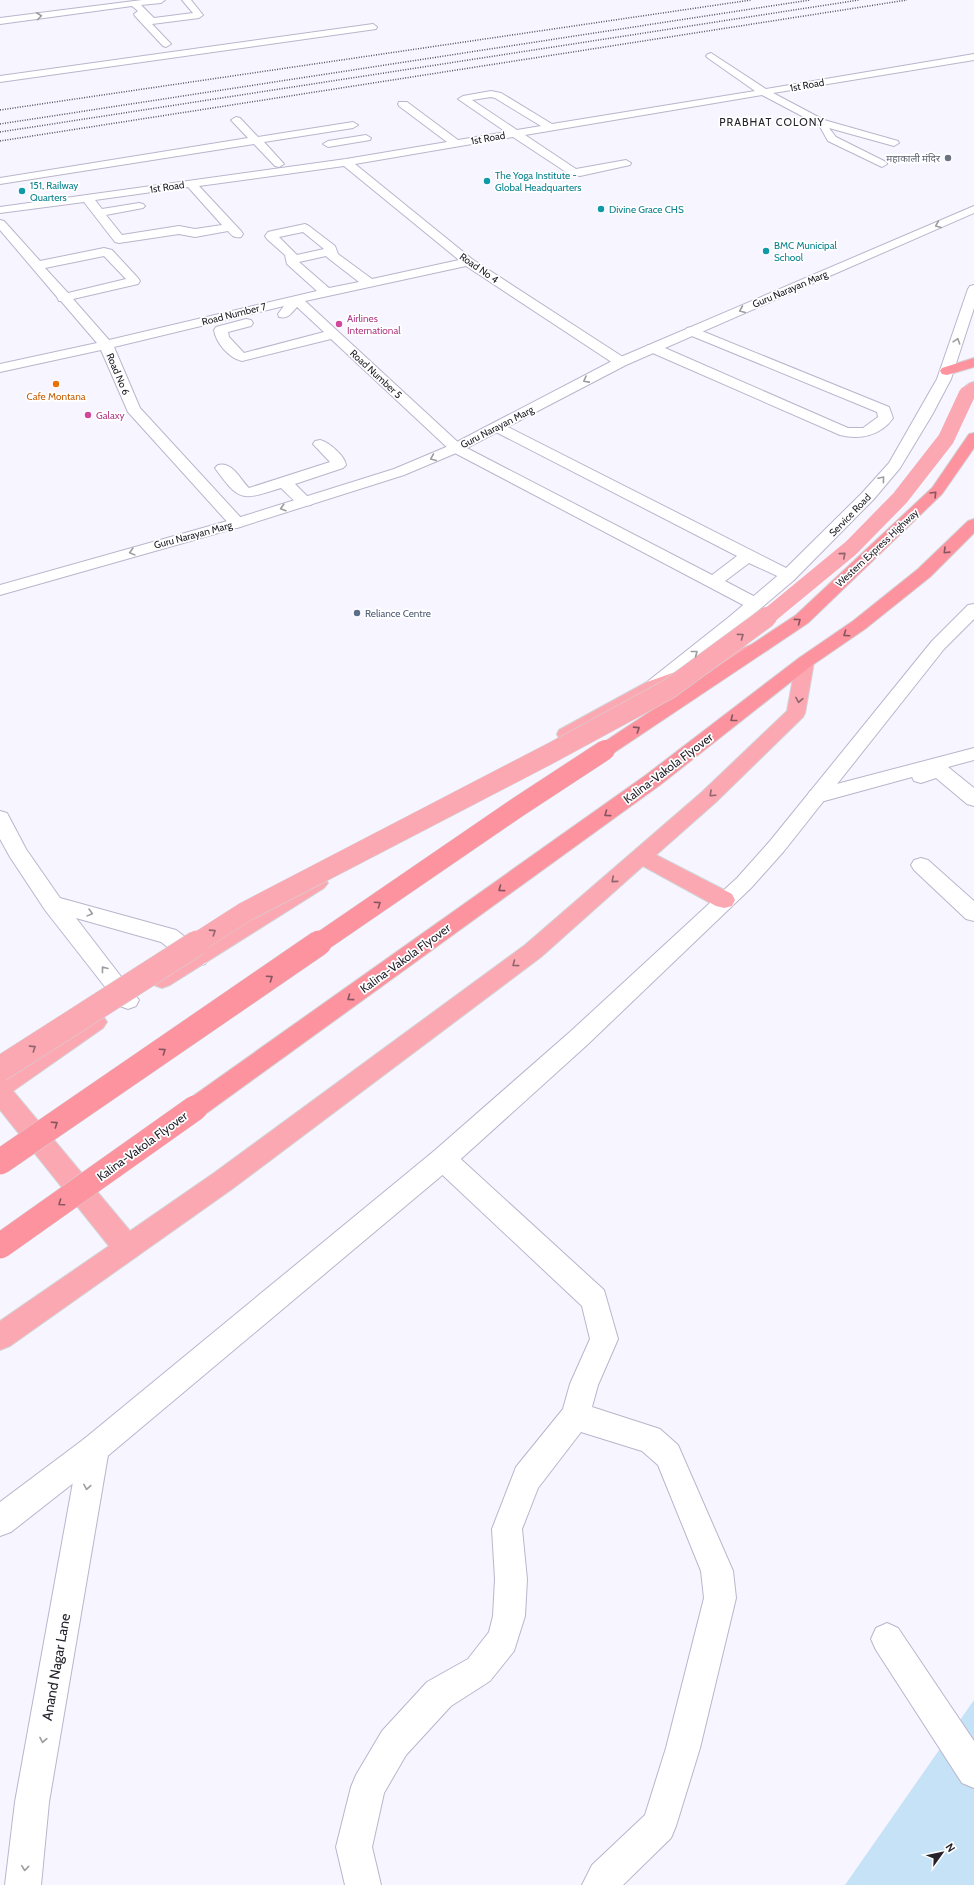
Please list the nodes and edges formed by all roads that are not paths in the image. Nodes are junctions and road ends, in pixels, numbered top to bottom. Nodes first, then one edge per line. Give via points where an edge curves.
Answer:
1 (187, 2) edge
2 (168, 3) edge
3 (134, 6) junction
4 (0, 21) edge
5 (373, 27) dead end
6 (166, 44) dead end
7 (711, 56) dead end
8 (974, 57) edge
9 (0, 80) edge
10 (765, 93) junction
11 (403, 104) dead end
12 (236, 120) dead end
13 (541, 121) junction
14 (820, 122) junction
15 (353, 125) dead end
16 (551, 128) junction
17 (244, 129) junction
18 (512, 130) junction
19 (229, 131) dead end
20 (369, 132) dead end
21 (256, 140) junction
22 (894, 143) dead end
23 (456, 144) junction
24 (321, 145) dead end
25 (391, 146) dead end
26 (142, 147) dead end
27 (283, 151) dead end
28 (268, 153) junction
29 (400, 153) junction
30 (149, 157) junction
31 (346, 162) junction
32 (626, 163) dead end
33 (278, 164) dead end
34 (882, 164) dead end
35 (30, 167) dead end
36 (157, 168) dead end
37 (40, 175) junction
38 (0, 181) edge
39 (190, 184) junction
40 (140, 191) junction
41 (87, 198) junction
42 (56, 202) junction
43 (151, 204) dead end
44 (139, 206) dead end
45 (974, 209) edge
46 (0, 210) edge
47 (99, 213) junction
48 (0, 223) edge
49 (331, 251) junction
50 (291, 260) junction
51 (468, 262) junction
52 (51, 263) junction
53 (36, 266) junction
54 (369, 283) junction
55 (974, 289) edge
56 (326, 292) junction
57 (78, 294) junction
58 (63, 298) junction
59 (296, 299) junction
60 (213, 319) junction
61 (224, 329) junction
62 (692, 331) junction
63 (333, 334) junction
64 (725, 344) junction
65 (106, 345) junction
66 (654, 348) junction
67 (699, 358) junction
68 (621, 362) junction
69 (974, 362) edge
70 (0, 368) edge
71 (947, 371) junction
72 (970, 390) edge
73 (497, 427) junction
74 (974, 437) edge
75 (320, 444) dead end
76 (456, 448) junction
77 (195, 476) junction
78 (284, 482) junction
79 (305, 502) junction
80 (237, 523) junction
81 (974, 524) edge
82 (748, 556) junction
83 (788, 576) junction
84 (713, 582) junction
85 (0, 590) edge
86 (755, 604) junction
87 (974, 609) edge
88 (766, 644) junction
89 (805, 662) junction
90 (653, 686) junction
91 (974, 754) edge
92 (908, 772) junction
93 (816, 796) junction
94 (974, 798) edge
95 (0, 818) edge
96 (8, 855) edge
97 (641, 856) junction
98 (921, 866) dead end
99 (724, 900) junction
100 (53, 904) junction
101 (974, 913) edge
102 (197, 958) junction
103 (128, 1000) junction
104 (0, 1069) edge
105 (0, 1087) edge
106 (0, 1092) edge
107 (443, 1159) junction
108 (0, 1162) edge
109 (0, 1246) edge
110 (128, 1248) junction
111 (0, 1337) edge
112 (576, 1416) junction
113 (94, 1449) junction
114 (0, 1521) edge
115 (888, 1640) dead end
116 (974, 1771) edge
117 (23, 1885) edge
118 (363, 1885) edge
119 (600, 1885) edge

1 - 2 street
1 - 3 street via 199,15 152,21
2 - 3 street
4 -> 3 street
3 - 6 street
5 - 9 street
7 - 10 street
8 - 10 street, 1st Road
10 - 14 street
10 - 16 street, 1st Road
11 - 23 street
12 - 17 street
13 - 16 street
13 - 18 street
13 - 18 street via 498,95 463,98
14 - 22 street
14 - 34 street via 832,139
15 - 21 street
16 - 18 street, 1st Road
17 - 19 street
17 - 21 street
18 - 23 street, 1st Road
18 - 32 street via 573,172 580,173
20 - 24 street
21 - 28 street
21 - 30 street
23 - 29 street, 1st Road
25 - 29 street
26 - 30 street
27 - 28 street
28 - 33 street
29 - 31 street, 1st Road
30 - 36 street
30 - 37 street
31 - 39 street, 1st Road
31 - 51 street, Road No 4
35 - 37 street via 33,172
37 - 38 street
37 - 42 street
39 - 40 street, 1st Road
39 - 47 street via 196,197 233,230 191,234 180,230 123,239 118,237
40 - 41 street, 1st Road
40 - 43 street
41 - 42 street, 1st Road
41 - 47 street
42 - 46 street, 1st Road
44 - 47 street
45 -> 62 street, Guru Narayan Marg
48 - 53 street, Road No 6
49 - 50 street
49 - 50 street via 306,228 272,235 290,254
49 - 54 street via 332,255
50 - 56 street
51 - 54 street, Road Number 7
51 - 68 street, Road No 4
52 - 53 street
52 - 57 street
52 - 57 street via 104,252 108,253 134,281
53 - 58 street, Road No 6
54 - 56 street, Road Number 7 via 339,284
71 -> 55 street, Service Road
56 - 59 street, Road Number 7
57 - 58 street
58 - 65 street, Road No 6
59 - 60 street, Road Number 7
59 - 61 street via 289,318
59 - 63 street, Road Number 5
60 - 61 street
60 - 65 street, Road Number 7
61 - 63 street via 221,330 222,338 242,357
62 - 64 street
62 - 66 street, Guru Narayan Marg
63 - 76 street, Road Number 5
64 - 67 street
64 - 67 street via 884,410 886,418 866,433 858,435 845,432
65 - 70 street, Road Number 7
65 - 77 street, Road No 6 via 133,409
66 - 67 street
66 - 68 street, Guru Narayan Marg
68 -> 73 street, Guru Narayan Marg
69 - 71 highway
83 -> 71 street, Service Road via 868,496 895,464 925,415
104 -> 72 highway, bridge via 245,912 669,689 779,608 851,548 900,498 946,439
73 - 76 street, Guru Narayan Marg
73 - 82 street
88 -> 74 highway, Western Express Highway via 802,619 938,491
75 - 78 street via 338,461 338,465
76 -> 79 street, Guru Narayan Marg via 399,472
76 - 84 street, Road Number 5
77 - 78 street via 230,466 247,493
77 - 80 street, Road No 6
78 - 79 street
79 -> 80 street, Guru Narayan Marg
80 -> 85 street, Guru Narayan Marg
81 -> 89 highway via 918,578 859,625
82 - 83 street
82 - 84 street
83 - 86 street, Service Road
84 - 86 street, Road Number 5
90 -> 86 street, Service Road
87 - 93 street via 938,645
88 - 90 highway
108 -> 88 highway, bridge via 518,807
89 -> 97 highway via 796,713 709,797
89 -> 109 highway, Kalina-Vakola Flyover, bridge via 654,780
90 - 102 highway via 498,772
91 - 92 street
92 - 93 street
92 - 94 street via 917,777 935,771 944,773
93 - 99 street via 772,852 744,883
95 - 96 street
96 - 100 street
97 - 99 highway
97 -> 110 highway via 533,951 223,1181
98 - 101 street
99 - 107 street via 579,1038
100 -> 102 street via 168,936
103 -> 100 street
102 - 103 highway
103 - 105 highway
106 - 110 highway
107 - 112 street via 594,1299 604,1339 584,1384
107 - 113 street
110 - 111 highway
112 - 118 street via 527,1478 506,1529 511,1579 509,1616 503,1640 479,1670 438,1694 394,1743 368,1787 354,1848
112 - 119 street via 650,1439 668,1455 717,1571 720,1598 683,1748 659,1826
113 - 114 street
113 -> 117 street, Anand Nagar Lane via 32,1802
115 - 116 street

